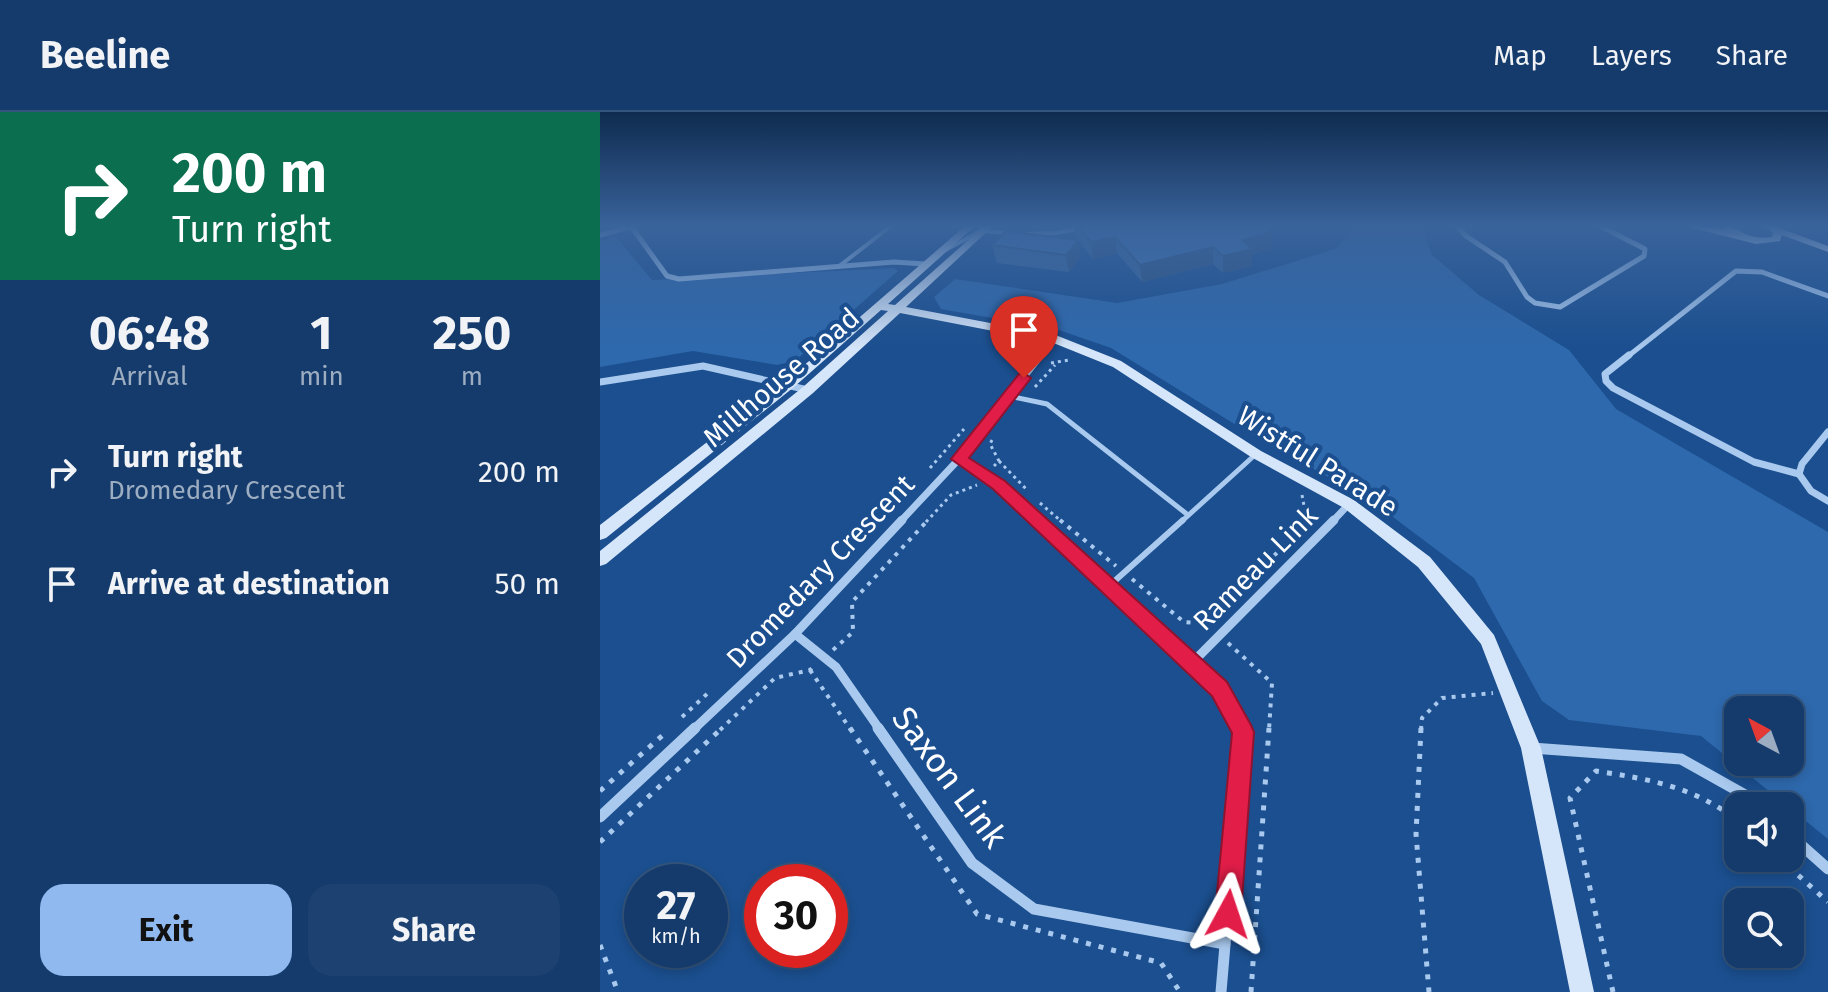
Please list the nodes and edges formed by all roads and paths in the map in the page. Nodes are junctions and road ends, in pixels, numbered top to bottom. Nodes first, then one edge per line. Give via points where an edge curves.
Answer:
1 (661, 267) edge
2 (838, 267) edge
3 (923, 267) edge
4 (936, 267) edge
5 (1508, 267) edge
6 (1626, 267) edge
7 (1828, 296) edge
8 (888, 308) junction
9 (1054, 339) junction
10 (1055, 365) dead end
11 (600, 382) edge
12 (790, 384) junction
13 (808, 390) junction
14 (1009, 396) junction
15 (1025, 399) junction
16 (969, 423) dead end
17 (1828, 432) edge
18 (998, 433) dead end
19 (1256, 454) junction
20 (959, 459) junction
21 (999, 461) junction
22 (929, 469) dead end
23 (1799, 474) junction
24 (985, 476) junction
25 (1828, 501) edge
26 (1349, 504) junction
27 (1188, 515) junction
28 (600, 534) edge
29 (600, 560) edge
30 (1124, 573) junction
31 (1109, 586) junction
32 (1207, 624) dead end
33 (795, 634) junction
34 (824, 658) junction
35 (1192, 663) junction
36 (1486, 680) dead end
37 (714, 688) dead end
38 (680, 719) dead end
39 (668, 729) dead end
40 (1531, 748) junction
41 (600, 791) edge
42 (1740, 792) edge
43 (1724, 808) edge
44 (600, 817) edge
45 (600, 842) edge
46 (1804, 848) edge
47 (1828, 869) edge
48 (1795, 872) edge
49 (1828, 902) edge
50 (1225, 944) junction
51 (600, 945) edge
52 (618, 992) edge
53 (1221, 992) edge
54 (1429, 992) edge
55 (1582, 992) edge
56 (1613, 992) edge

1 - 2 street via 667,276 679,279
3 - 8 street, Millhouse Road
4 - 8 street, Millhouse Road
5 - 6 street via 1527,297 1560,307
7 - 23 street via 1762,272 1736,271 1605,374 1613,388 1754,462
8 - 9 street, Wistful Parade
8 - 12 street, Millhouse Road
8 - 13 street, Millhouse Road
9 - 14 street, Dromedary Crescent
9 - 19 street, Wistful Parade via 1117,364
10 - 15 path
11 - 12 street via 703,366
12 - 13 street
12 - 28 street, Millhouse Road
13 - 29 street, Millhouse Road
14 - 15 lane
14 - 20 street, Dromedary Crescent
15 - 27 lane via 1047,404
16 - 22 path
17 - 23 street
18 - 21 path via 990,444
19 - 26 street, Wistful Parade
19 - 27 lane
20 - 24 street
20 - 33 street, Dromedary Crescent
21 - 24 path
21 - 30 path
23 - 25 street via 1811,491
24 - 31 street
24 - 34 path via 973,489 951,495 852,602 853,632
26 - 35 street, Rameau Link
26 - 40 street, Wistful Parade via 1424,562 1488,640
27 - 30 lane
30 - 31 lane
30 - 32 path via 1184,622
31 - 35 street
33 - 34 street, Saxon Link
33 - 44 street, Dromedary Crescent
34 - 45 path via 810,670 775,678
34 - 50 street, Saxon Link via 836,667 972,863 1034,909
35 - 50 street via 1220,689 1243,732
36 - 54 path via 1493,693 1442,698 1422,718 1416,834
37 - 38 path
39 - 41 path
40 - 42 street via 1681,759
40 - 55 street, Wistful Parade
43 - 56 path via 1681,785 1596,771 1570,798
46 - 47 street
48 - 49 path
50 - 53 street
51 - 52 path

